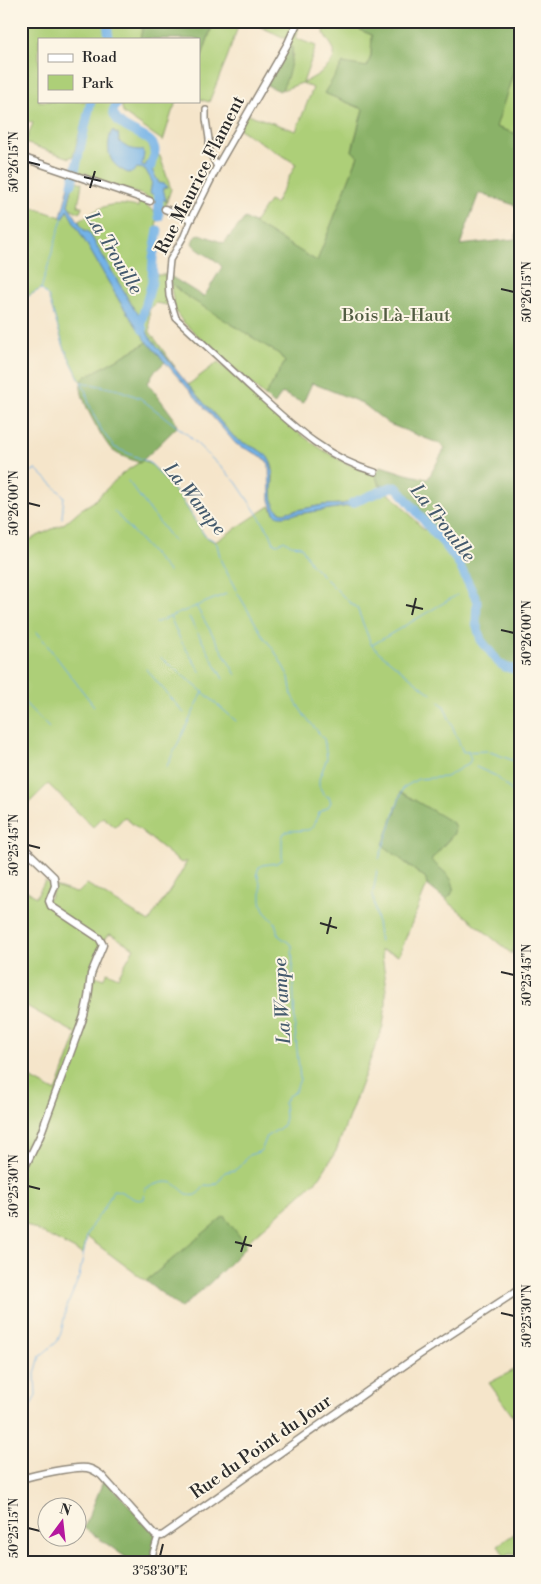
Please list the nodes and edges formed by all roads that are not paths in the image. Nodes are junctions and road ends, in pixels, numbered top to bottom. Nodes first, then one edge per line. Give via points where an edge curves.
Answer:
1 (298, 21) edge
2 (206, 110) dead end
3 (21, 157) edge
4 (216, 167) junction
5 (150, 201) dead end
6 (165, 209) dead end
7 (191, 219) junction
8 (374, 472) dead end
9 (21, 845) edge
10 (21, 1175) edge
11 (520, 1289) edge
12 (21, 1479) edge
13 (158, 1536) junction
14 (150, 1563) edge

1 - 4 street, Rue Maurice Flament
2 - 4 street via 207,150
3 - 5 street
4 - 7 street, Rue Maurice Flament
6 - 7 street
7 - 8 street, Rue Maurice Flament via 170,260 168,288 176,318 314,442 343,461
9 - 10 street via 54,877 55,886 49,901 51,906 99,938 103,945 91,974 84,1016 40,1136
11 - 13 street, Rue du Point du Jour
12 - 13 street via 75,1468 93,1470
13 - 14 street

